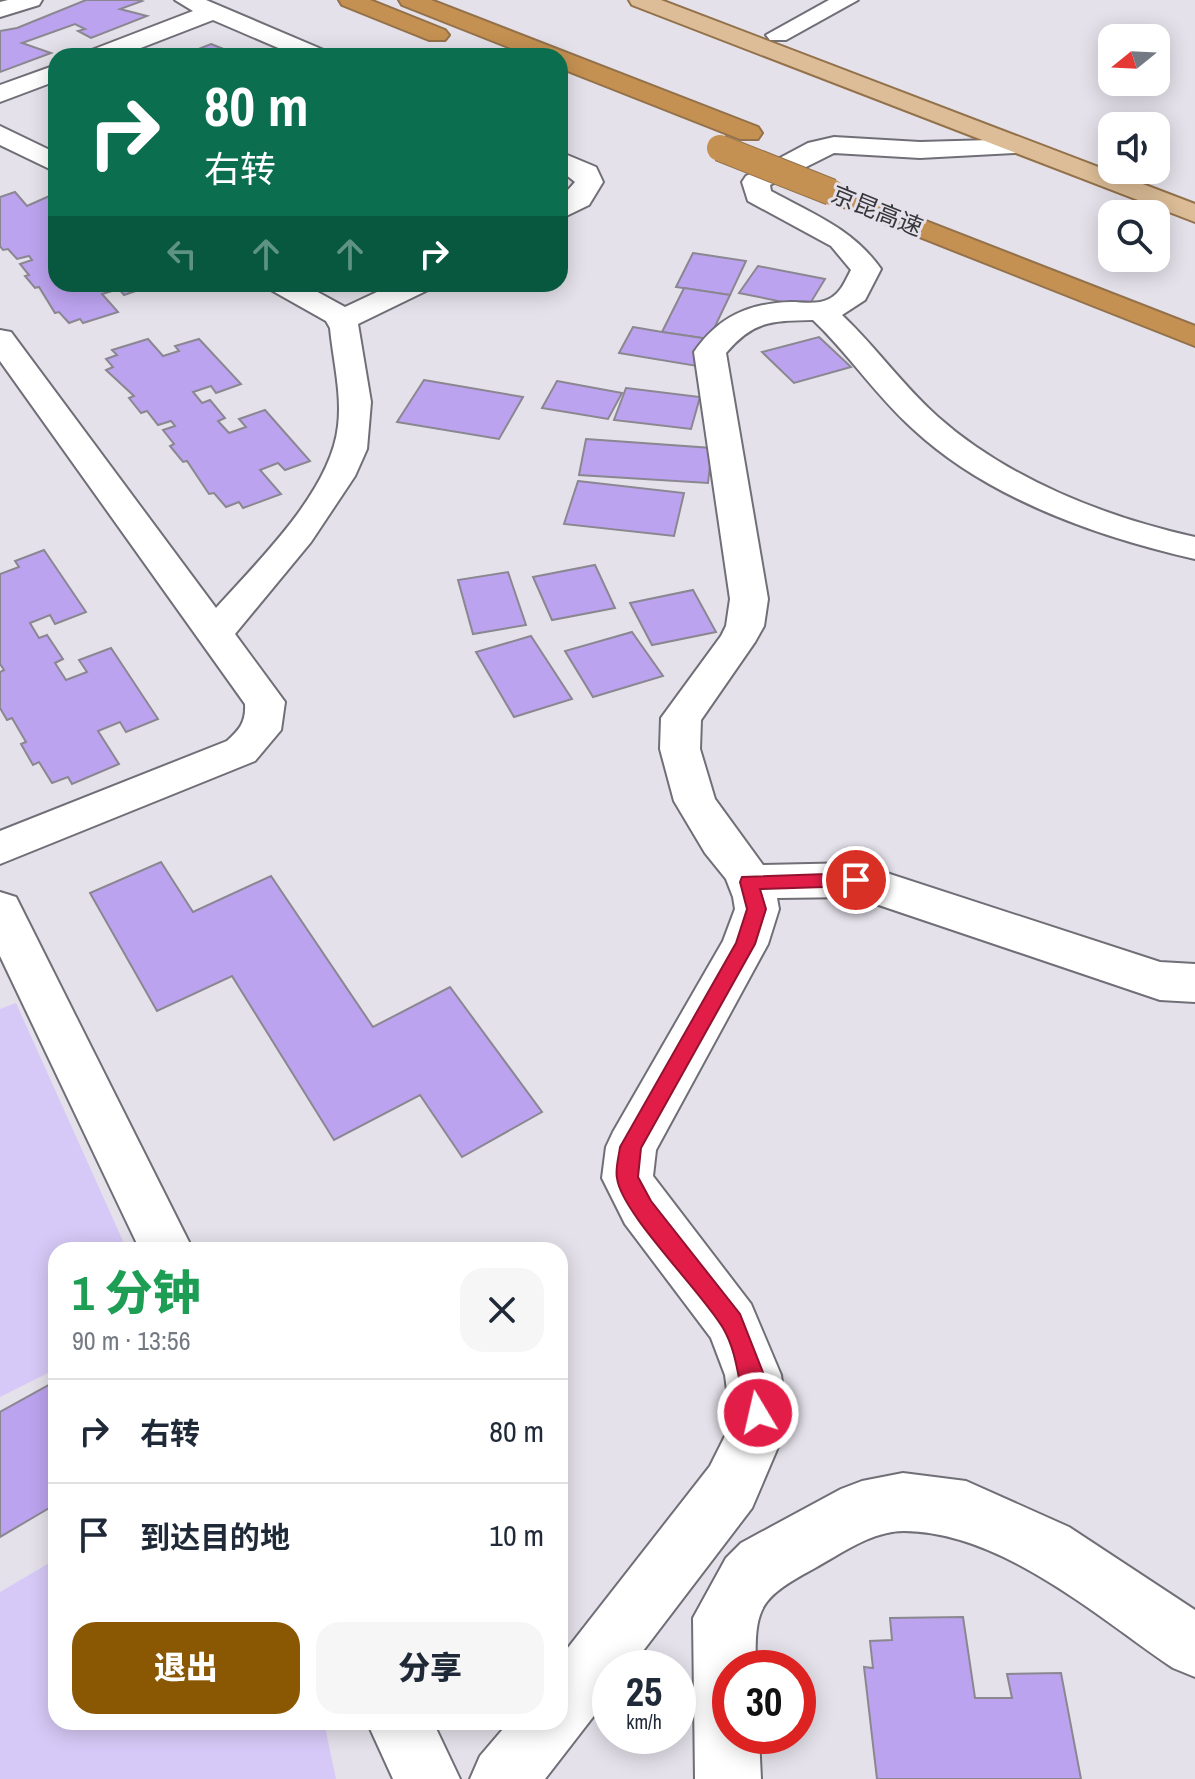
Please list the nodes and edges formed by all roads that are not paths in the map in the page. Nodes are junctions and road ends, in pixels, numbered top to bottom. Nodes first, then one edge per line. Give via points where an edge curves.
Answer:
1 (31, 0) edge
2 (186, 0) edge
3 (350, 0) edge
4 (410, 0) edge
5 (640, 0) edge
6 (686, 0) edge
7 (847, 0) edge
8 (0, 10) edge
9 (213, 12) junction
10 (778, 35) junction
11 (119, 48) edge
12 (298, 48) edge
13 (470, 48) edge
14 (532, 48) edge
15 (568, 62) edge
16 (48, 75) edge
17 (568, 87) edge
18 (0, 94) edge
19 (0, 134) edge
20 (1014, 145) junction
21 (1098, 157) edge
22 (48, 160) edge
23 (568, 164) edge
24 (1170, 184) edge
25 (1195, 193) edge
26 (568, 206) edge
27 (1195, 214) edge
28 (1068, 257) dead end
29 (296, 292) edge
30 (401, 292) edge
31 (821, 311) junction
32 (341, 320) junction
33 (1195, 337) edge
34 (0, 339) edge
35 (1195, 548) edge
36 (215, 633) junction
37 (0, 848) edge
38 (749, 882) junction
39 (0, 909) edge
40 (1195, 983) edge
41 (163, 1242) edge
42 (1195, 1646) edge
43 (568, 1699) edge
44 (403, 1730) edge
45 (543, 1730) edge
46 (427, 1779) edge
47 (503, 1779) edge
48 (728, 1779) edge

1 - 8 street
2 - 9 street
3 - 13 highway
4 - 14 highway
5 - 20 main road
6 - 10 main road
7 - 10 street
9 - 11 street
9 - 12 street
10 - 21 main road
15 - 28 highway, 京昆高速
16 - 18 street
17 - 33 highway, 京昆高速, bridge
19 - 22 street
20 - 27 main road
20 - 31 street via 920,150 834,145 756,182 758,195 841,240 864,263 860,290 840,308
23 - 26 street via 586,173 589,182
24 - 25 main road
29 - 32 street
30 - 32 street
31 - 35 street via 928,426 1016,486 1080,515
31 - 38 street via 753,314 730,325 710,358 749,599 736,642 681,718 680,749 695,801
32 - 36 street via 355,426 352,448 277,562
34 - 36 street
36 - 37 street via 265,702 267,719 260,734 241,751
38 - 40 street via 856,880 1160,981
38 - 43 street via 757,909 745,944 631,1147 627,1178 643,1208 732,1322 753,1375 756,1433 731,1487
39 - 41 street
42 - 48 street via 1048,1548 966,1510 903,1502 862,1510 762,1564 724,1618
44 - 46 street
45 - 47 street

